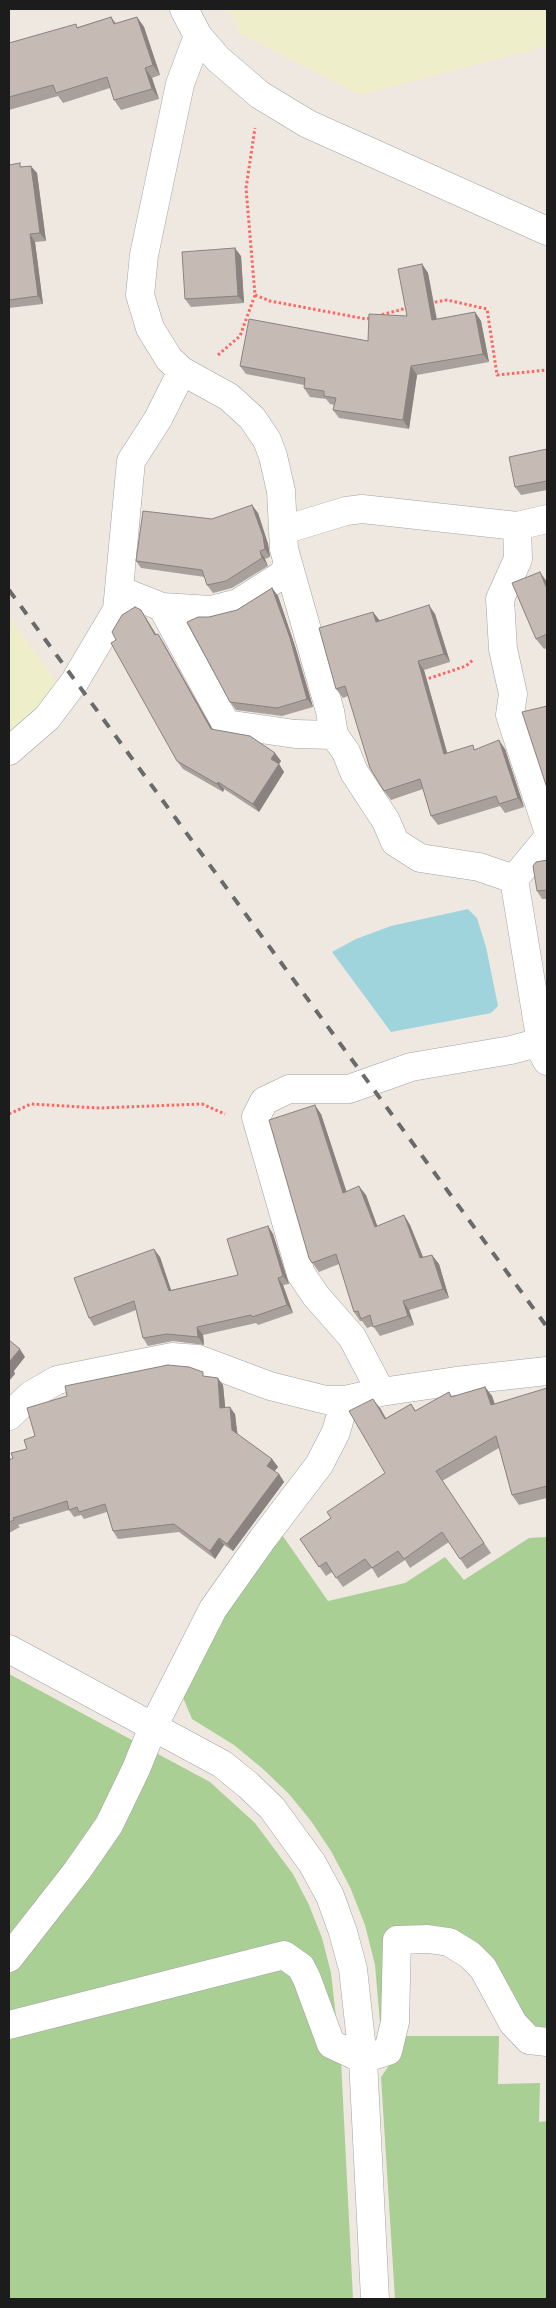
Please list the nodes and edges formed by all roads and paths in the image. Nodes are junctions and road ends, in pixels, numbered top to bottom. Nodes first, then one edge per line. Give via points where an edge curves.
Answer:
1 (184, 9) edge
2 (198, 36) junction
3 (260, 95) junction
4 (547, 231) edge
5 (255, 295) junction
6 (421, 305) edge
7 (412, 307) edge
8 (547, 370) edge
9 (192, 376) junction
10 (547, 519) edge
11 (517, 526) junction
12 (284, 530) junction
13 (288, 565) junction
14 (119, 590) junction
15 (162, 607) junction
16 (503, 649) junction
17 (421, 681) edge
18 (334, 734) junction
19 (9, 751) edge
20 (547, 827) edge
21 (547, 839) edge
22 (514, 879) junction
23 (542, 1052) edge
24 (9, 1114) edge
25 (258, 1127) junction
26 (547, 1371) edge
27 (381, 1392) junction
28 (345, 1400) junction
29 (9, 1416) edge
30 (9, 1649) edge
31 (153, 1727) junction
32 (9, 1958) edge
33 (9, 2025) edge
34 (547, 2042) edge
35 (363, 2059) junction
36 (376, 2299) edge

1 - 2 street
2 - 3 street via 218,59
2 - 9 street via 180,84 144,255 140,294 158,344 169,359
3 - 4 street via 308,124
3 - 5 path via 246,188
5 - 7 path via 270,301 366,319
5 - 9 path via 240,336
6 - 8 path via 447,300 487,309 497,375
9 - 12 street via 229,398 252,418 267,440 278,473
9 - 14 street via 131,461
10 - 11 street
11 - 12 street via 362,509
11 - 16 street via 518,559 500,599
12 - 13 street
13 - 15 street via 282,575 238,603 211,610
13 - 18 street
14 - 15 street
14 - 19 street via 117,610 76,681 47,718
15 - 18 street via 226,724 295,734
16 - 17 path
16 - 20 street via 513,694 510,715
18 - 22 street via 395,842 420,858 479,868
21 - 22 street
22 - 23 street
23 - 25 street via 511,1050 411,1067 349,1089 289,1089 264,1101 256,1117
24 - 25 path via 31,1104 99,1108 202,1104
25 - 27 street via 301,1274 352,1337
26 - 27 street
27 - 28 street
28 - 29 street via 326,1400 270,1386 198,1358 172,1356 57,1380 31,1395
28 - 31 street via 336,1432 319,1465 213,1610
30 - 31 street
31 - 32 street via 109,1825 78,1871
31 - 35 street via 222,1764 248,1785 272,1808 312,1862 330,1896 353,1969
33 - 35 street via 284,1956 301,1967 308,1979 331,2044
34 - 35 street via 529,2040 514,2023 483,1968 470,1955 449,1942 397,1940 394,2022 388,2051
35 - 36 street

